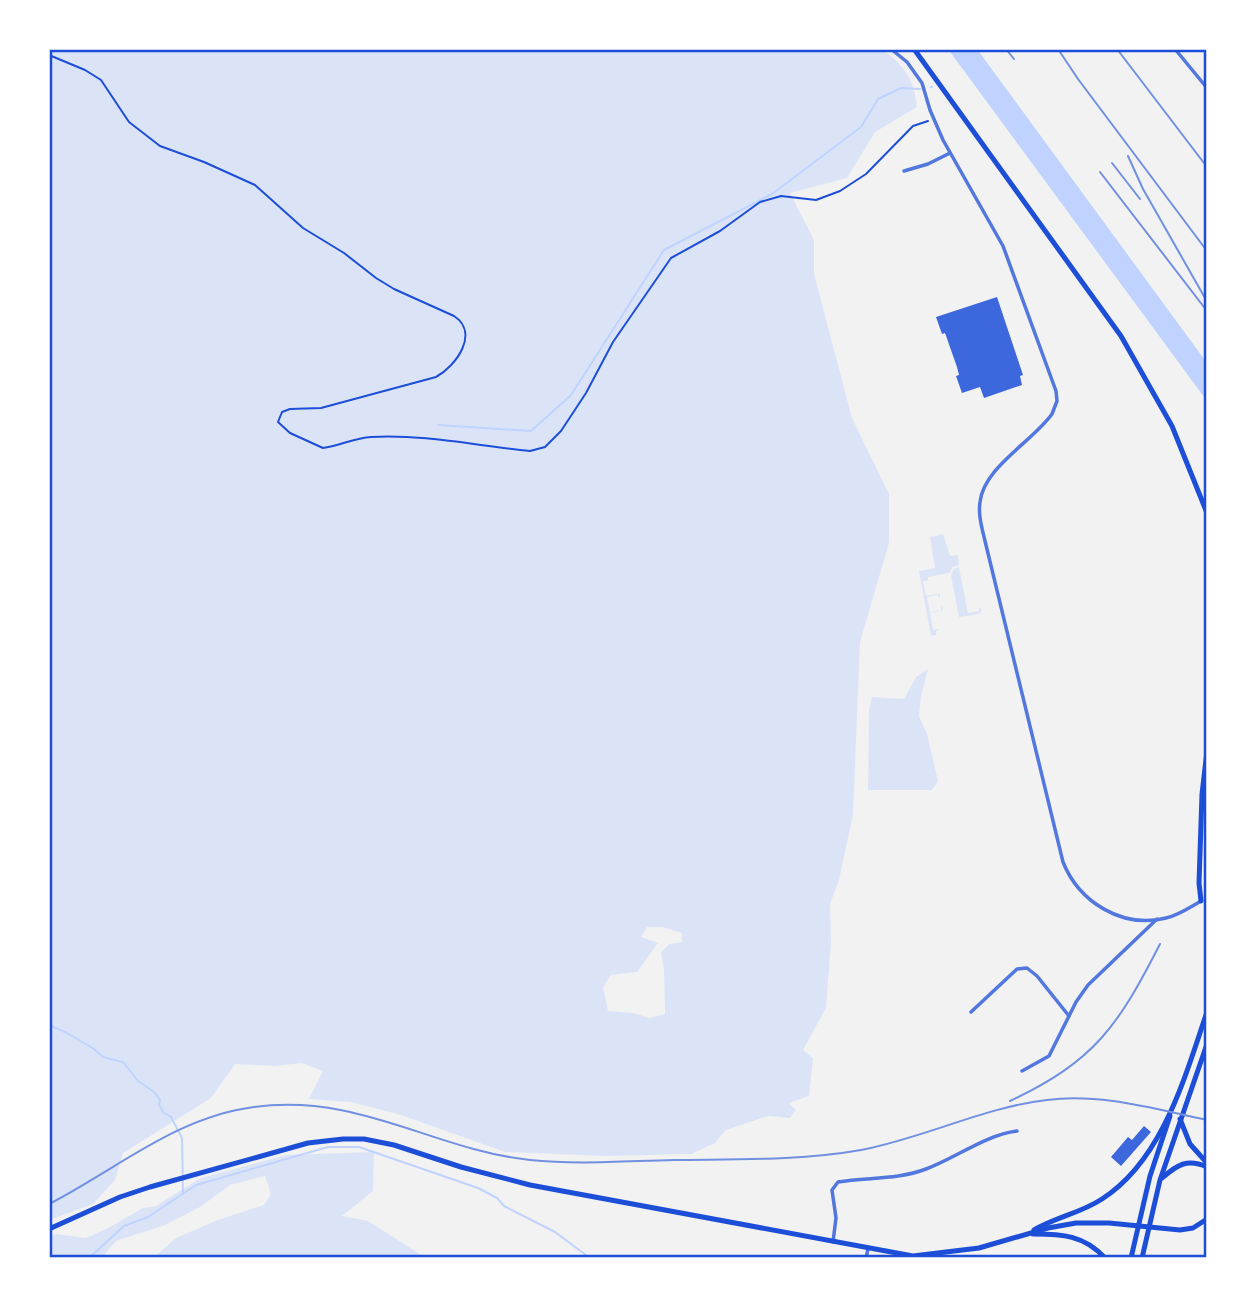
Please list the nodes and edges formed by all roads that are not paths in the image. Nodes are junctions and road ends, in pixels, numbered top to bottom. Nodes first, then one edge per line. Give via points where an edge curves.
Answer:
1 (891, 49) edge
2 (914, 49) edge
3 (1175, 49) edge
4 (1207, 88) edge
5 (950, 153) junction
6 (904, 171) dead end
7 (1207, 513) edge
8 (1207, 751) edge
9 (1206, 765) edge
10 (1201, 901) joint
11 (1157, 919) junction
12 (971, 1012) dead end
13 (1207, 1012) edge
14 (1069, 1016) junction
15 (1207, 1044) edge
16 (1022, 1071) dead end
17 (1177, 1096) junction
18 (1180, 1118) junction
19 (1017, 1131) dead end
20 (1207, 1165) edge
21 (1160, 1180) junction
22 (1207, 1219) edge
23 (49, 1229) edge
24 (1026, 1234) junction
25 (833, 1242) junction
26 (867, 1249) junction
27 (866, 1258) edge
28 (1105, 1258) edge
29 (1131, 1258) edge
30 (1142, 1258) edge

1 - 5 street via 922,83
2 - 7 main road via 1126,344 1172,426
3 - 4 street
5 - 6 street
5 - 11 street via 1003,246 1056,391 1052,414 992,476 979,510 1063,862 1078,888 1098,906 1119,916
8 - 9 main road
9 - 10 main road
10 - 11 street
11 - 14 street via 1088,985
12 - 14 street via 1011,974 1027,968
13 - 17 main road
14 - 16 street via 1049,1056
15 - 18 main road
17 - 24 main road via 1145,1158 1120,1186 1086,1208
17 - 29 main road via 1150,1176
18 - 20 main road via 1190,1144
18 - 21 main road
19 - 25 street via 916,1172 838,1182 832,1190
20 - 21 main road via 1186,1162
21 - 30 main road
22 - 24 main road via 1186,1230 1076,1223
23 - 25 main road via 150,1187 308,1143 354,1139 394,1145 516,1182
24 - 26 main road via 979,1248 926,1256
24 - 28 main road via 1077,1238
25 - 26 main road
26 - 27 street

